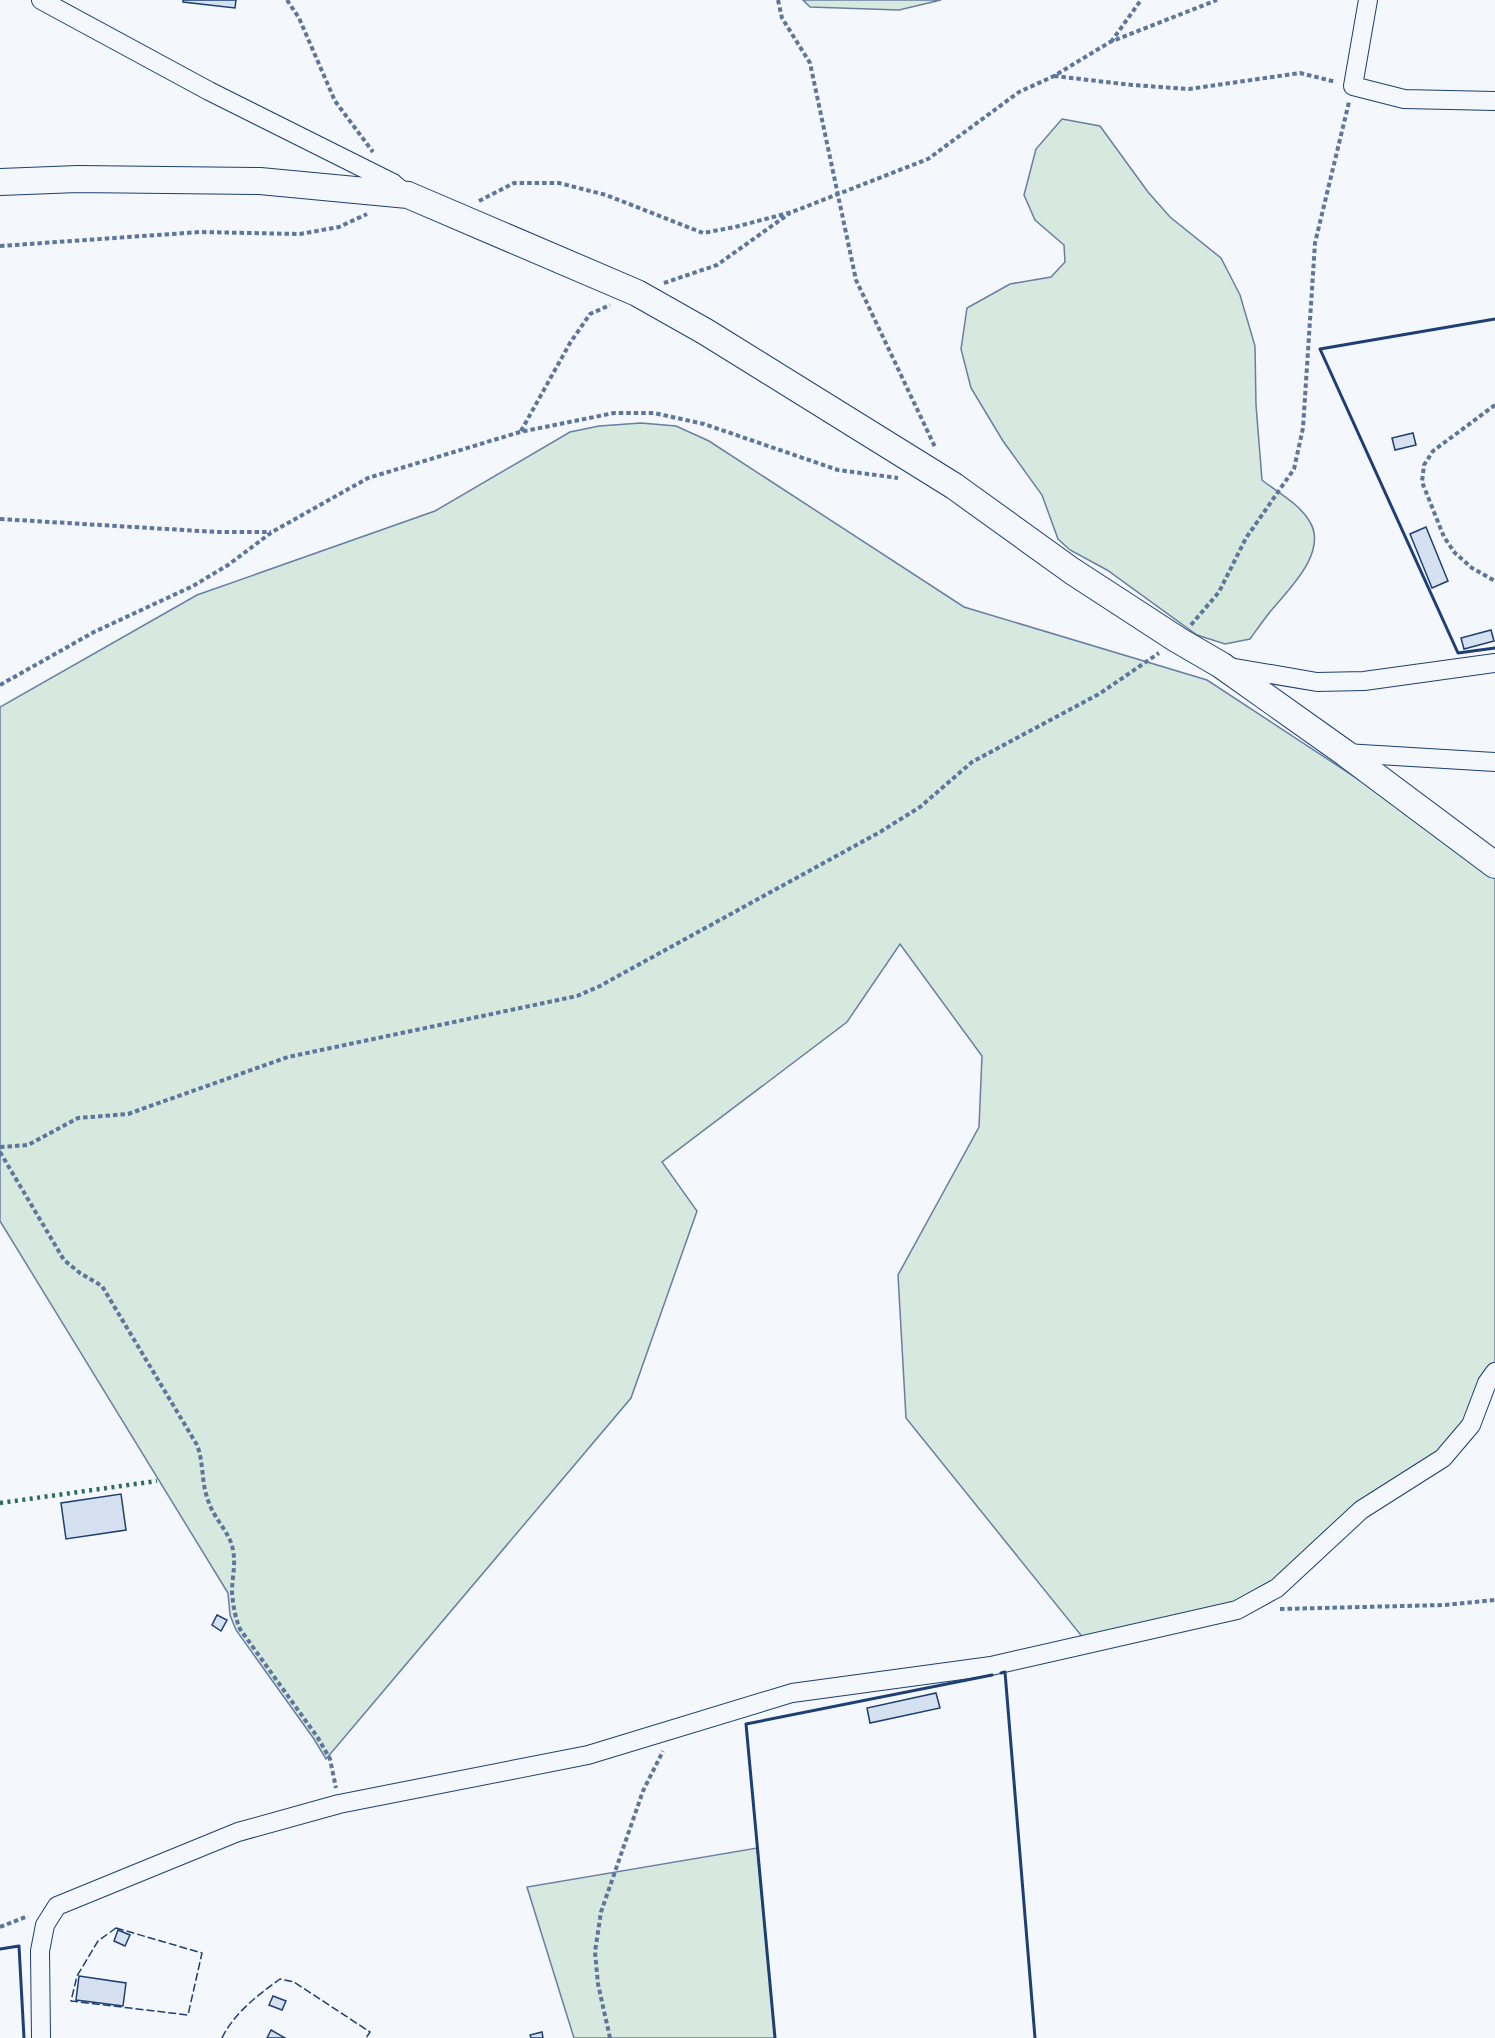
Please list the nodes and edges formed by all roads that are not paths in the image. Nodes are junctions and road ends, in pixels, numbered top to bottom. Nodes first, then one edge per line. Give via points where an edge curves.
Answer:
1 (41, 0) edge
2 (60, 0) edge
3 (1368, 0) edge
4 (70, 17) junction
5 (1495, 101) edge
6 (0, 182) edge
7 (400, 189) junction
8 (1495, 663) edge
9 (1221, 665) junction
10 (1346, 753) junction
11 (1495, 762) edge
12 (1495, 864) edge
13 (1495, 1372) edge
14 (41, 2038) edge

1 - 4 street
2 - 4 street
3 - 5 street via 1353,86 1404,99
4 - 7 street
6 - 7 street via 260,181
7 - 9 street via 452,216 637,293 706,332 954,486 1072,571
8 - 9 street via 1364,681 1317,682
9 - 10 street
10 - 11 street
10 - 12 street
13 - 14 street via 1471,1425 1443,1458 1360,1510 1277,1587 1237,1610 991,1666 792,1693 588,1755 339,1804 238,1832 57,1906 45,1925 40,1951

